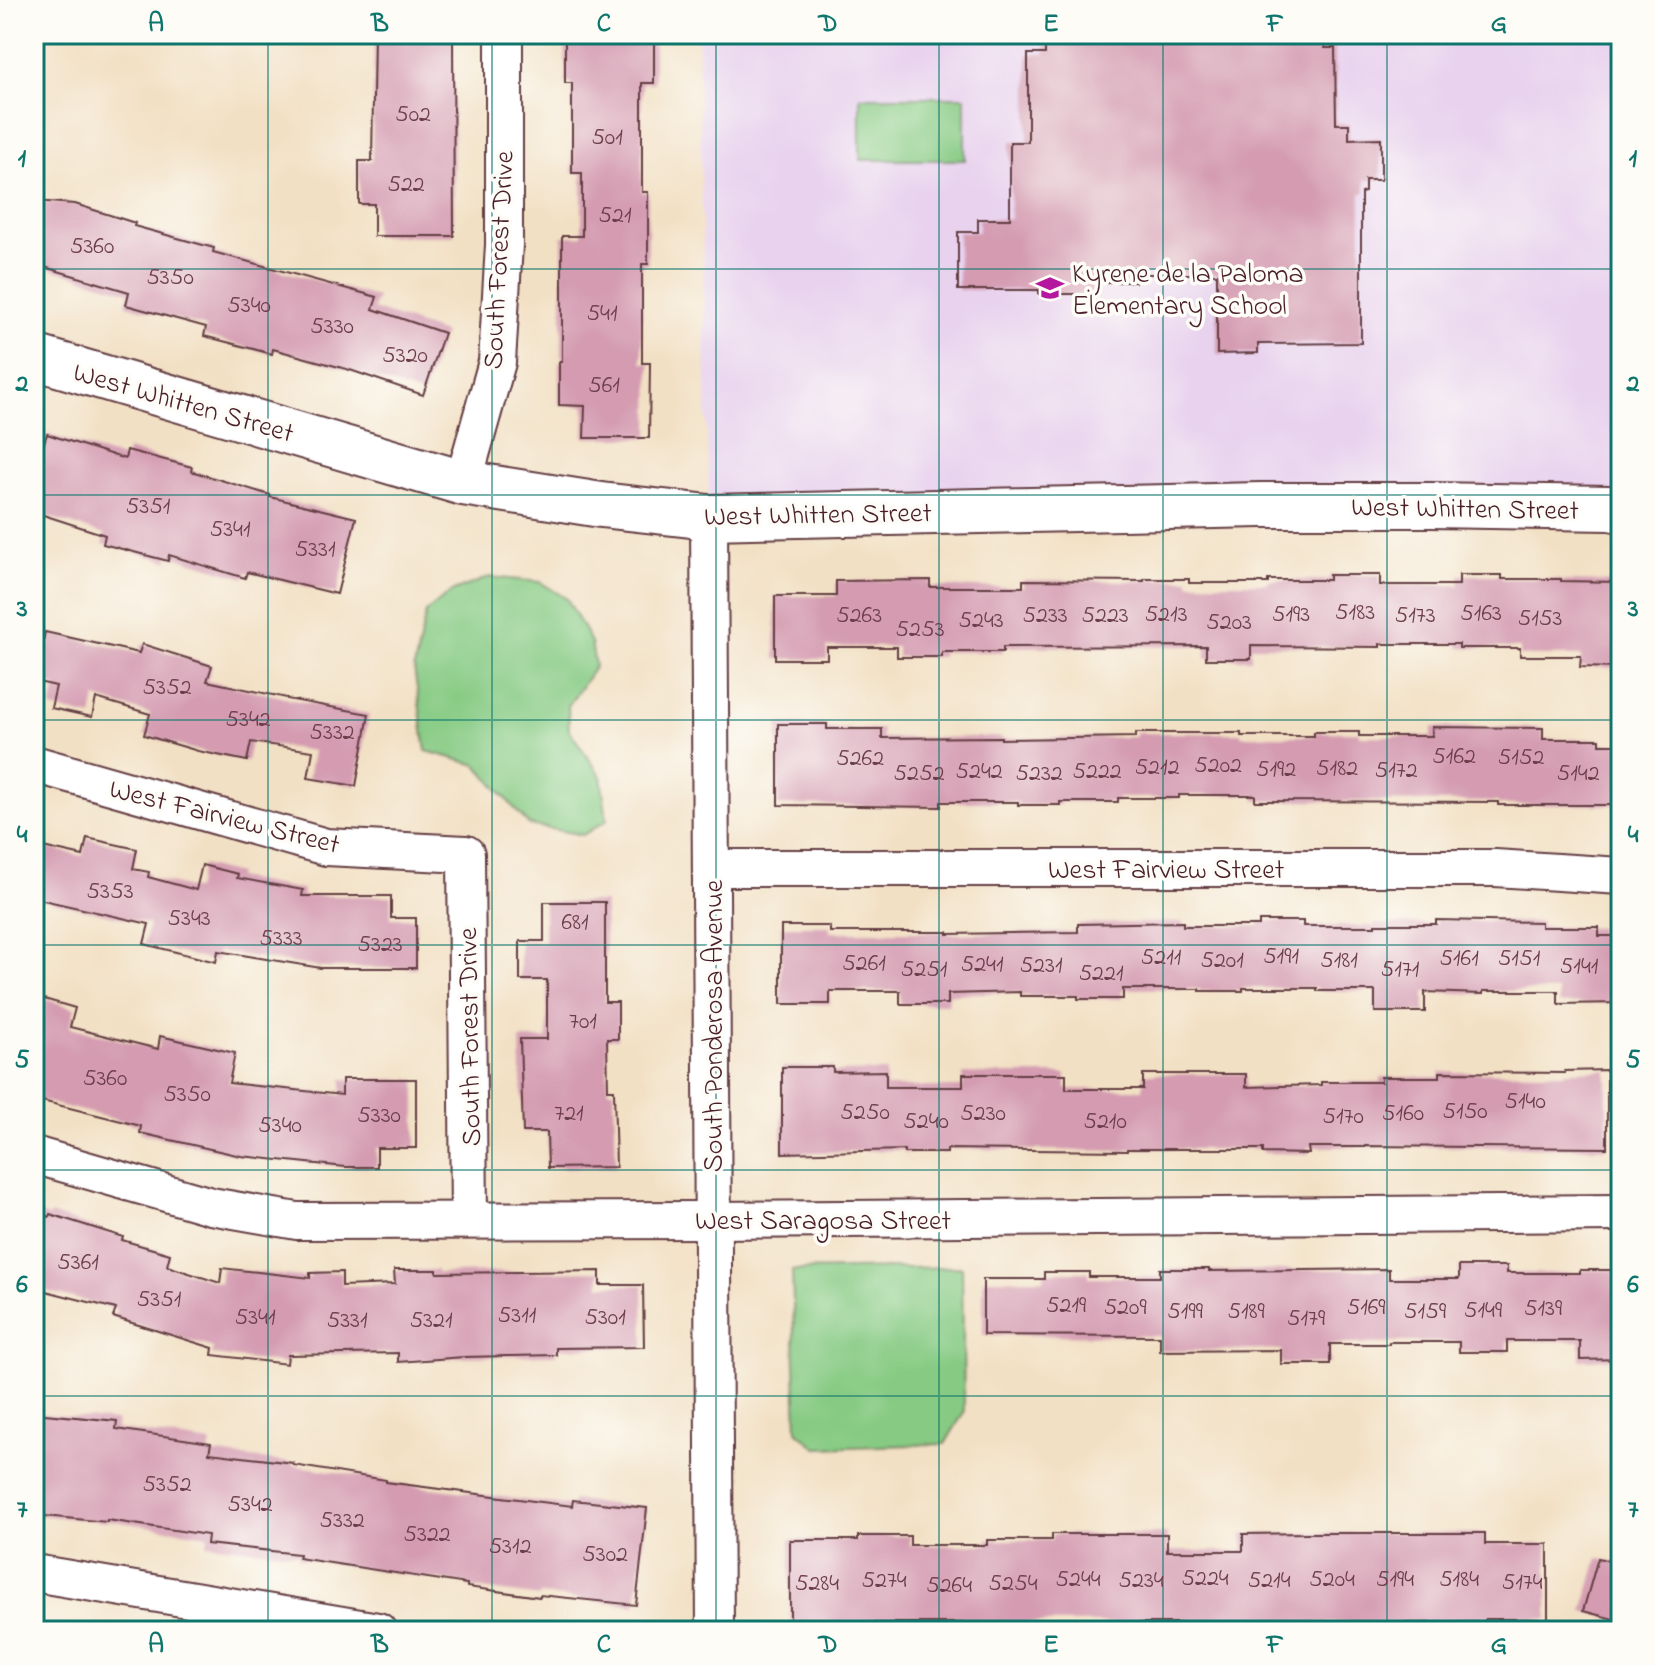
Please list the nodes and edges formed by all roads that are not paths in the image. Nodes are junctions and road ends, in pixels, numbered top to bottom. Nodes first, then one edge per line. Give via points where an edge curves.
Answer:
1 (504, 34) edge
2 (34, 357) edge
3 (463, 483) junction
4 (1621, 510) edge
5 (709, 517) junction
6 (34, 764) edge
7 (466, 854) joint
8 (711, 868) junction
9 (1621, 876) edge
10 (34, 1155) edge
11 (1621, 1213) edge
12 (469, 1220) junction
13 (712, 1220) junction
14 (34, 1573) edge
15 (378, 1631) edge
16 (715, 1631) edge

1 - 3 street, South Forest Drive via 504,245 497,362
2 - 3 street, West Whitten Street
3 - 5 street, West Whitten Street
4 - 5 street, West Whitten Street via 1276,505
5 - 8 street, South Ponderosa Avenue
6 - 7 street, West Fairview Street via 326,847
7 - 12 street, South Forest Drive
8 - 9 street, West Fairview Street via 1495,868
8 - 13 street, South Ponderosa Avenue
10 - 12 street, West Saragosa Street via 211,1206 297,1221
11 - 13 street, West Saragosa Street
12 - 13 street, West Saragosa Street
13 - 16 street, South Ponderosa Avenue
14 - 15 street

